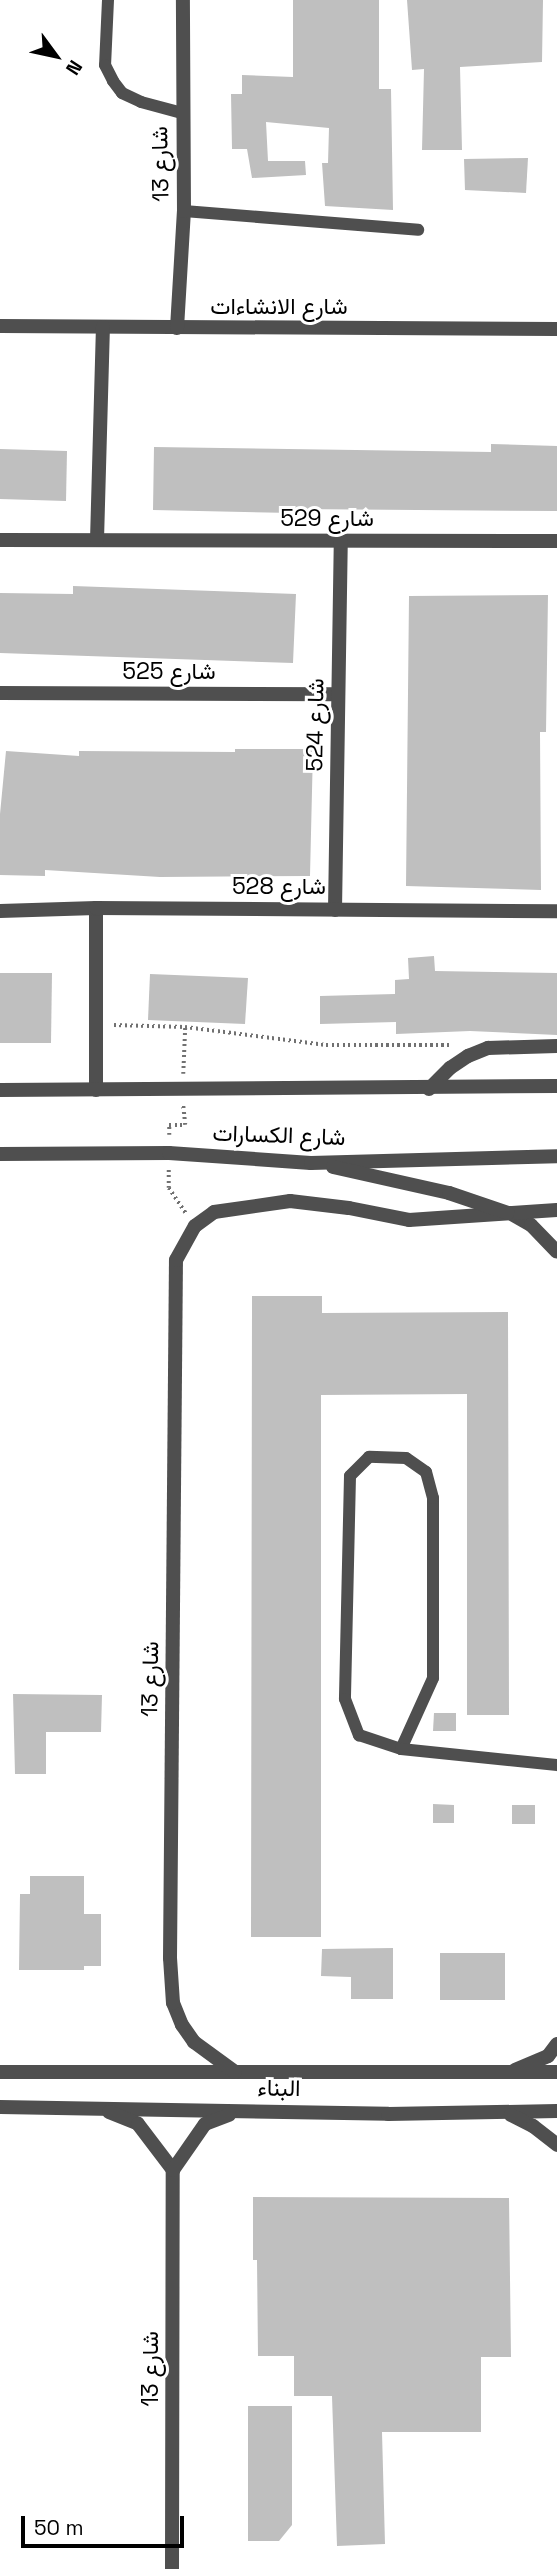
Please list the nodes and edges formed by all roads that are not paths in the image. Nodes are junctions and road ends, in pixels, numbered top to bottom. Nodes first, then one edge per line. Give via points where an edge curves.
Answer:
1 (108, 0) edge
2 (183, 0) edge
3 (182, 113) junction
4 (184, 211) junction
5 (418, 230) dead end
6 (0, 326) edge
7 (103, 327) junction
8 (177, 328) junction
9 (557, 329) edge
10 (0, 540) edge
11 (97, 540) junction
12 (341, 541) junction
13 (557, 541) edge
14 (0, 694) edge
15 (338, 694) junction
16 (96, 908) junction
17 (335, 910) junction
18 (0, 911) edge
19 (557, 911) edge
20 (557, 1046) edge
21 (557, 1086) edge
22 (429, 1089) junction
23 (0, 1090) edge
24 (96, 1090) junction
25 (0, 1154) edge
26 (557, 1156) edge
27 (311, 1163) junction
28 (557, 1210) edge
29 (508, 1213) junction
30 (557, 1252) edge
31 (401, 1749) junction
32 (557, 1765) edge
33 (557, 2044) edge
34 (235, 2072) junction
35 (557, 2072) edge
36 (0, 2073) edge
37 (509, 2073) junction
38 (0, 2107) edge
39 (104, 2110) junction
40 (247, 2110) junction
41 (557, 2111) edge
42 (510, 2114) junction
43 (557, 2145) edge
44 (173, 2170) junction
45 (172, 2569) edge

1 - 3 lane via 105,65 113,81 122,93 141,102
2 - 3 street, شارع 13
3 - 4 street, شارع 13
4 - 5 lane
4 - 8 street, شارع 13
6 - 7 street, شارع الانشاءات
7 - 8 street, شارع الانشاءات
7 - 11 street
8 - 9 street, شارع الانشاءات
10 - 11 street, شارع 529
11 - 12 street, شارع 529
12 - 13 street, شارع 529
12 - 15 street, شارع 524
14 - 15 street, شارع 525
15 - 17 street, شارع 524
16 - 17 street, شارع 528
16 - 18 street, شارع 528
16 - 24 street
17 - 19 street, شارع 528
20 - 22 street via 488,1048 450,1068
21 - 22 street, شارع الكسارات
22 - 24 street, شارع الكسارات
23 - 24 street, شارع الكسارات
25 - 27 street, شارع الكسارات via 169,1153
26 - 27 street, شارع الكسارات
27 - 29 street via 449,1193
28 - 29 street
29 - 30 street via 531,1225
29 - 34 street, شارع 13 via 409,1220 290,1201 214,1212 195,1226 176,1260 173,2003 194,2042
31 - 31 lane via 359,1735 345,1699 350,1476 369,1457 406,1458 426,1472 432,1498 433,1678
31 - 32 lane
33 - 37 street via 548,2056
34 - 36 street, البناء
34 - 37 street, البناء
35 - 37 street, البناء
38 - 39 street, البناء
39 - 40 street, البناء
39 - 44 street via 138,2124
40 - 42 street, البناء
40 - 44 street via 205,2124
41 - 42 street, البناء
42 - 43 street
44 - 45 street, شارع 13

